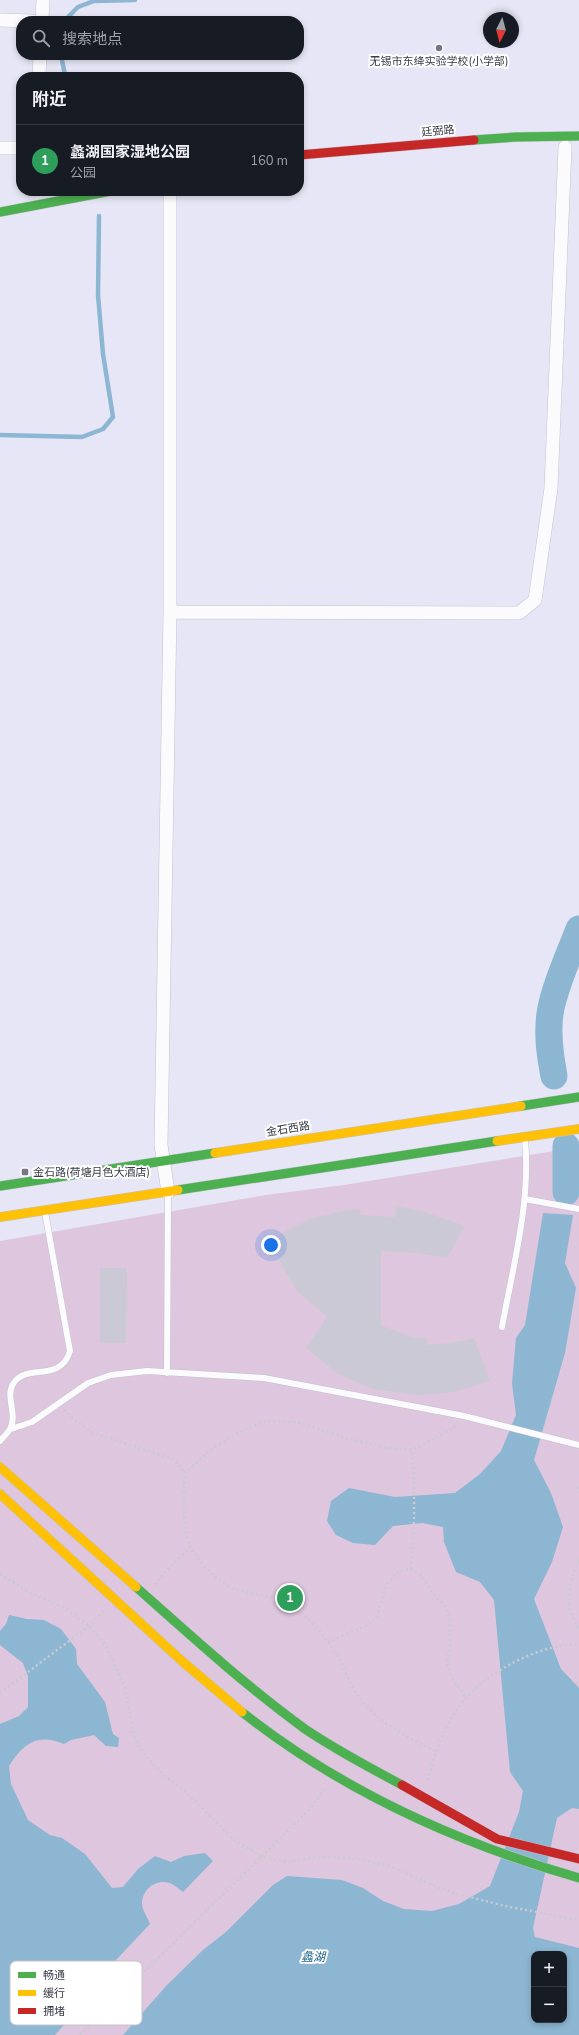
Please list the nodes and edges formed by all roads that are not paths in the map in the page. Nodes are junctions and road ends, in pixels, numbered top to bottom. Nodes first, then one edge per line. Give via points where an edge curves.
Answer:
1 (43, 0) edge
2 (42, 16) edge
3 (0, 20) edge
4 (16, 20) edge
5 (40, 60) edge
6 (39, 72) edge
7 (579, 136) edge
8 (565, 147) dead end
9 (0, 148) edge
10 (16, 148) edge
11 (304, 155) edge
12 (85, 196) edge
13 (170, 196) edge
14 (0, 212) edge
15 (170, 612) junction
16 (579, 1097) edge
17 (579, 1129) edge
18 (525, 1138) junction
19 (164, 1160) junction
20 (0, 1186) edge
21 (168, 1192) junction
22 (525, 1199) junction
23 (579, 1208) edge
24 (45, 1210) junction
25 (0, 1217) edge
26 (502, 1327) dead end
27 (167, 1373) junction
28 (11, 1429) junction
29 (0, 1441) edge
30 (579, 1445) edge
31 (0, 1467) edge
32 (0, 1494) edge
33 (579, 1859) edge
34 (579, 1878) edge

1 - 2 street
3 - 4 street
5 - 6 street
7 - 11 main road, 廷弼路 via 516,137
8 - 15 street via 551,488 535,600 519,613
9 - 10 street
12 - 14 main road
13 - 15 street
15 - 19 street via 161,1145
16 - 19 main road, 金石西路
17 - 18 main road
18 - 21 main road
18 - 22 lane
19 - 20 main road, 金石西路
19 - 21 street
21 - 24 main road
21 - 27 lane
22 - 23 lane
22 - 26 lane
24 - 25 main road
24 - 28 lane via 70,1351 67,1361 56,1369 22,1376 13,1383 10,1394 13,1410
27 - 28 lane via 147,1371 111,1375 88,1383 32,1422
27 - 30 lane via 264,1378 464,1416
28 - 29 lane
31 - 33 main road via 208,1651 306,1729 497,1839
32 - 34 main road via 205,1683 270,1733 334,1774 402,1812 455,1837 493,1852

